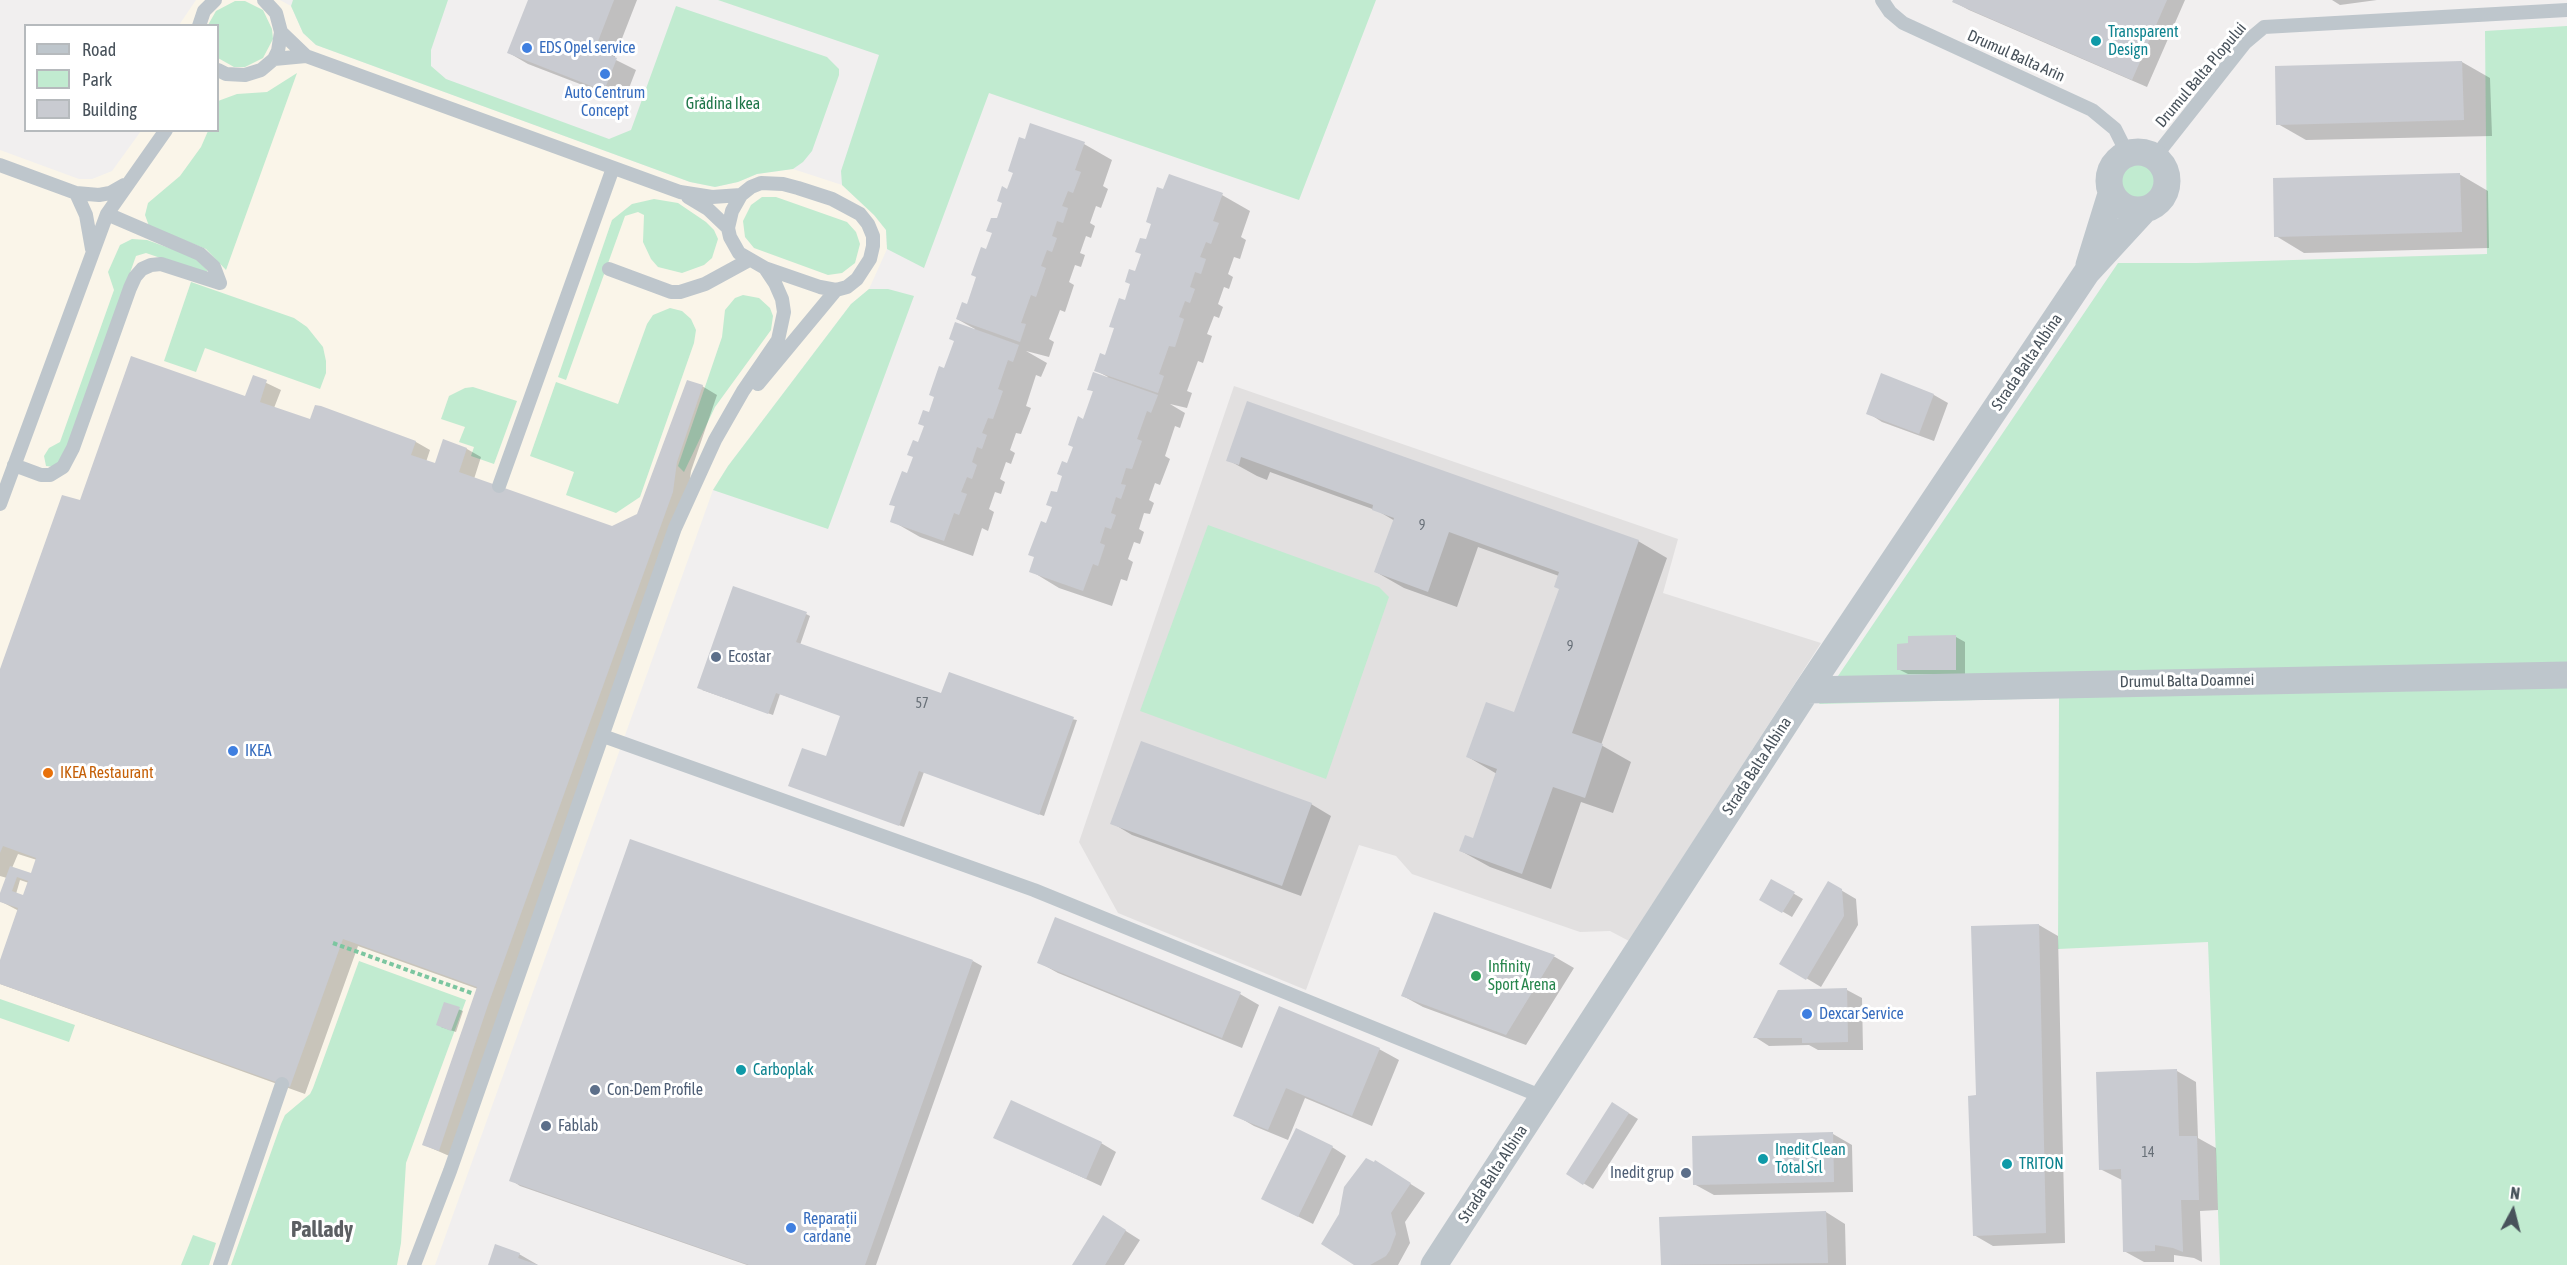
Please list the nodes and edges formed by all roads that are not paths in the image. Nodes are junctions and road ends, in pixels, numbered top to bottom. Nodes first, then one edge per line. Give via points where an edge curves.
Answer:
1 (215, 0) edge
2 (264, 0) edge
3 (1882, 0) edge
4 (276, 7) edge
5 (2567, 10) edge
6 (200, 24) edge
7 (281, 32) junction
8 (306, 56) junction
9 (274, 59) junction
10 (220, 74) edge
11 (165, 132) edge
12 (2127, 153) junction
13 (2155, 157) junction
14 (0, 165) edge
15 (613, 168) junction
16 (129, 183) junction
17 (680, 192) junction
18 (76, 193) junction
19 (2111, 194) junction
20 (741, 195) junction
21 (2144, 210) junction
22 (107, 214) junction
23 (728, 228) junction
24 (92, 251) junction
25 (749, 260) junction
26 (765, 268) junction
27 (609, 269) dead end
28 (2087, 272) junction
29 (836, 290) junction
30 (725, 422) junction
31 (14, 465) junction
32 (499, 486) dead end
33 (0, 504) edge
34 (2567, 675) edge
35 (1807, 690) junction
36 (603, 736) junction
37 (282, 1084) dead end
38 (1543, 1097) junction
39 (220, 1265) edge
40 (414, 1265) edge
41 (1434, 1265) edge

1 - 6 lane via 204,11
2 - 4 lane
3 - 12 lane, Drumul Balta Arin via 1904,23 2092,110 2115,129
4 - 7 lane
5 - 13 lane, Drumul Balta Plopului via 2264,27 2245,43
7 - 8 lane
7 - 9 lane
8 - 9 lane
8 - 15 lane
9 - 10 lane via 253,74
11 - 16 lane
12 - 13 street
12 - 19 street, Strada Balta Albina via 2109,174
13 - 21 street, Strada Balta Albina via 2162,164 2167,182 2160,200
14 - 18 lane
15 - 17 lane
15 - 32 lane
16 - 18 lane via 110,193
16 - 22 lane
17 - 20 lane via 712,197
17 - 23 lane via 708,209
18 - 24 lane via 86,214
19 - 21 street via 2125,207
19 - 28 street, Strada Balta Albina
20 - 23 lane
20 - 29 lane via 761,183 783,184 860,214 873,236 870,260 857,279
21 - 28 street, Strada Balta Albina
22 - 24 lane
22 - 31 lane via 200,254 214,267 220,283 161,264 142,269 130,288 63,467 50,475 41,475
23 - 25 lane via 733,245
24 - 31 lane
25 - 26 lane
25 - 27 lane via 705,284 680,292
26 - 29 lane
26 - 30 lane via 782,298 782,327 778,340
28 - 35 street, Strada Balta Albina
29 - 30 lane
30 - 36 lane via 675,528
31 - 33 lane
34 - 35 street, Drumul Balta Doamnei
35 - 38 street, Strada Balta Albina
36 - 38 lane via 1034,890
36 - 40 lane
37 - 39 lane
38 - 41 street, Strada Balta Albina

